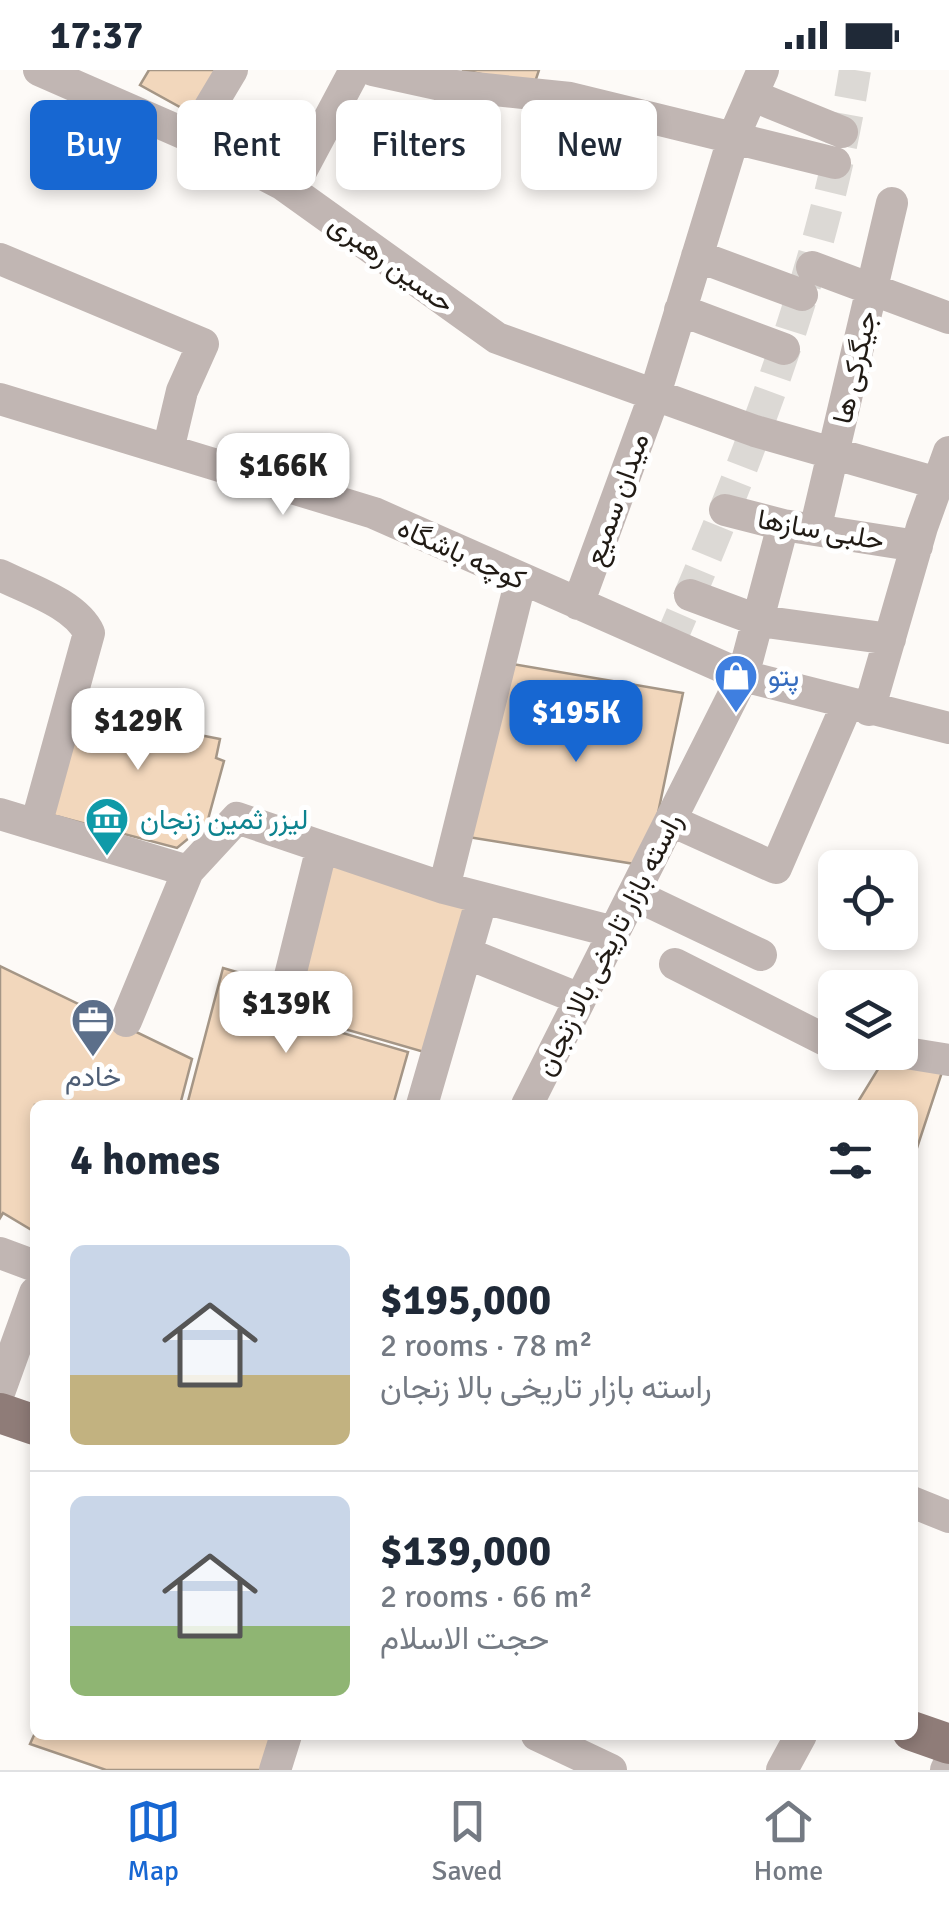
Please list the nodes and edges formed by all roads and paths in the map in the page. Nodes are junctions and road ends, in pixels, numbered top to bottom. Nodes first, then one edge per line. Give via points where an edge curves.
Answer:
1 (39, 70) edge
2 (232, 70) edge
3 (354, 70) edge
4 (372, 70) edge
5 (759, 84) edge
6 (214, 100) edge
7 (177, 130) edge
8 (734, 136) junction
9 (316, 142) edge
10 (291, 190) edge
11 (892, 204) dead end
12 (697, 256) junction
13 (0, 259) edge
14 (680, 310) junction
15 (949, 318) edge
16 (784, 349) dead end
17 (654, 394) junction
18 (0, 400) edge
19 (168, 450) junction
20 (945, 468) edge
21 (726, 510) dead end
22 (799, 527) junction
23 (917, 546) junction
24 (0, 575) edge
25 (521, 579) junction
26 (690, 596) dead end
27 (578, 604) junction
28 (760, 620) junction
29 (890, 639) junction
30 (743, 676) junction
31 (858, 707) junction
32 (949, 728) edge
33 (0, 814) edge
34 (676, 823) dead end
35 (36, 825) junction
36 (322, 847) junction
37 (188, 871) junction
38 (444, 888) junction
39 (637, 896) dead end
40 (482, 898) junction
41 (614, 932) junction
42 (466, 953) junction
43 (761, 954) dead end
44 (675, 964) dead end
45 (580, 999) junction
46 (282, 1008) dead end
47 (126, 1021) dead end
48 (818, 1037) edge
49 (918, 1055) edge
50 (949, 1060) edge
51 (423, 1100) edge
52 (530, 1100) edge
53 (0, 1253) edge
54 (30, 1264) edge
55 (30, 1308) edge
56 (0, 1390) edge
57 (0, 1413) edge
58 (30, 1423) edge
59 (918, 1504) edge
60 (949, 1517) edge
61 (918, 1733) edge
62 (284, 1740) edge
63 (548, 1740) edge
64 (798, 1740) edge
65 (949, 1744) edge
66 (275, 1770) edge
67 (612, 1770) edge
68 (782, 1770) edge

1 - 7 street, حسین رهبری
2 - 6 street
3 - 9 street
4 - 8 street via 570,98
5 - 8 street, میدان سمیع
5 - 8 street via 838,147
8 - 12 street, میدان سمیع
10 - 17 street, حسین رهبری via 497,338
11 - 22 street, جیگرکی ها
12 - 14 street, میدان سمیع
12 - 15 street
13 - 19 street via 203,344 182,391
14 - 16 street
14 - 17 street, میدان سمیع
17 - 20 street, حسین رهبری via 755,432
17 - 27 street, میدان سمیع
18 - 19 street, کوچه باشگاه
19 - 25 street, کوچه باشگاه via 374,513
20 - 23 street
21 - 22 street, حلبی سازها
22 - 23 street, حلبی سازها
22 - 28 street, جیگرکی ها
23 - 29 street
24 - 35 street via 65,608 89,633
25 - 27 street, کوچه باشگاه
25 - 38 street
26 - 28 street
27 - 30 street, کوچه باشگاه
28 - 29 street
28 - 30 street, راسته بازار تاریخی بالا زنجان
29 - 31 street
30 - 31 street, کوچه باشگاه
30 - 41 street, راسته بازار تاریخی بالا زنجان
31 - 32 street, کوچه باشگاه
31 - 34 street via 776,868
33 - 35 street
35 - 37 street
36 - 37 street via 238,818
36 - 38 street
36 - 46 street
37 - 47 street
38 - 40 street
39 - 43 street
40 - 41 street
40 - 42 street
41 - 45 street, راسته بازار تاریخی بالا زنجان
42 - 45 street
42 - 51 street
44 - 48 street
45 - 52 street, راسته بازار تاریخی بالا زنجان
49 - 50 street
53 - 54 street
55 - 56 street
57 - 58 main road
59 - 60 street
61 - 65 main road
62 - 66 street
63 - 67 street
64 - 68 street

